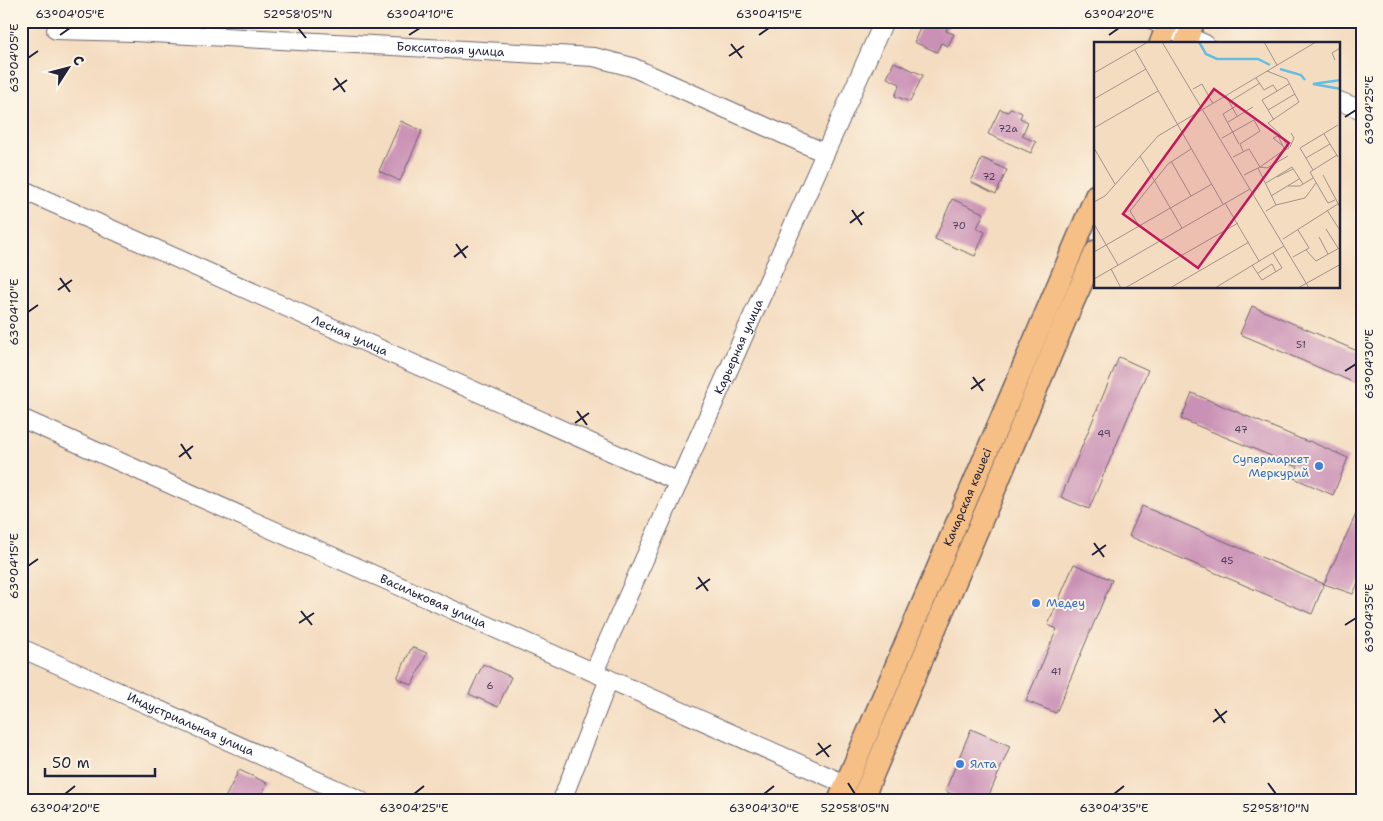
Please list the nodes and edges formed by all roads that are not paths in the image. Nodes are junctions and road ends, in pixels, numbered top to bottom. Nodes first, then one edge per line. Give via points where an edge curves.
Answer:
1 (884, 21) edge
2 (1162, 28) edge
3 (56, 30) dead end
4 (1193, 36) edge
5 (1340, 101) edge
6 (1362, 110) edge
7 (825, 153) junction
8 (21, 189) edge
9 (1094, 200) edge
10 (1094, 255) edge
11 (21, 418) edge
12 (679, 482) junction
13 (935, 572) junction
14 (956, 580) junction
15 (21, 648) edge
16 (602, 676) junction
17 (842, 792) edge
18 (360, 800) edge
19 (562, 800) edge
20 (862, 800) edge

1 - 7 street, Карьерная улица
2 - 4 street
3 - 7 street, Бокситовая улица via 594,58 632,67
5 - 6 street
7 - 12 street, Карьерная улица
8 - 12 street, Лесная улица
9 - 13 main road, Качарская көшесі
10 - 14 main road, Качарская көшесі
11 - 16 street, Васильковая улица
12 - 16 street, Карьерная улица
13 - 14 street
13 - 17 main road, Качарская көшесі
14 - 20 main road, Качарская көшесі
15 - 18 street, Индустриальная улица
16 - 17 street, Васильковая улица
16 - 19 street, Карьерная улица

